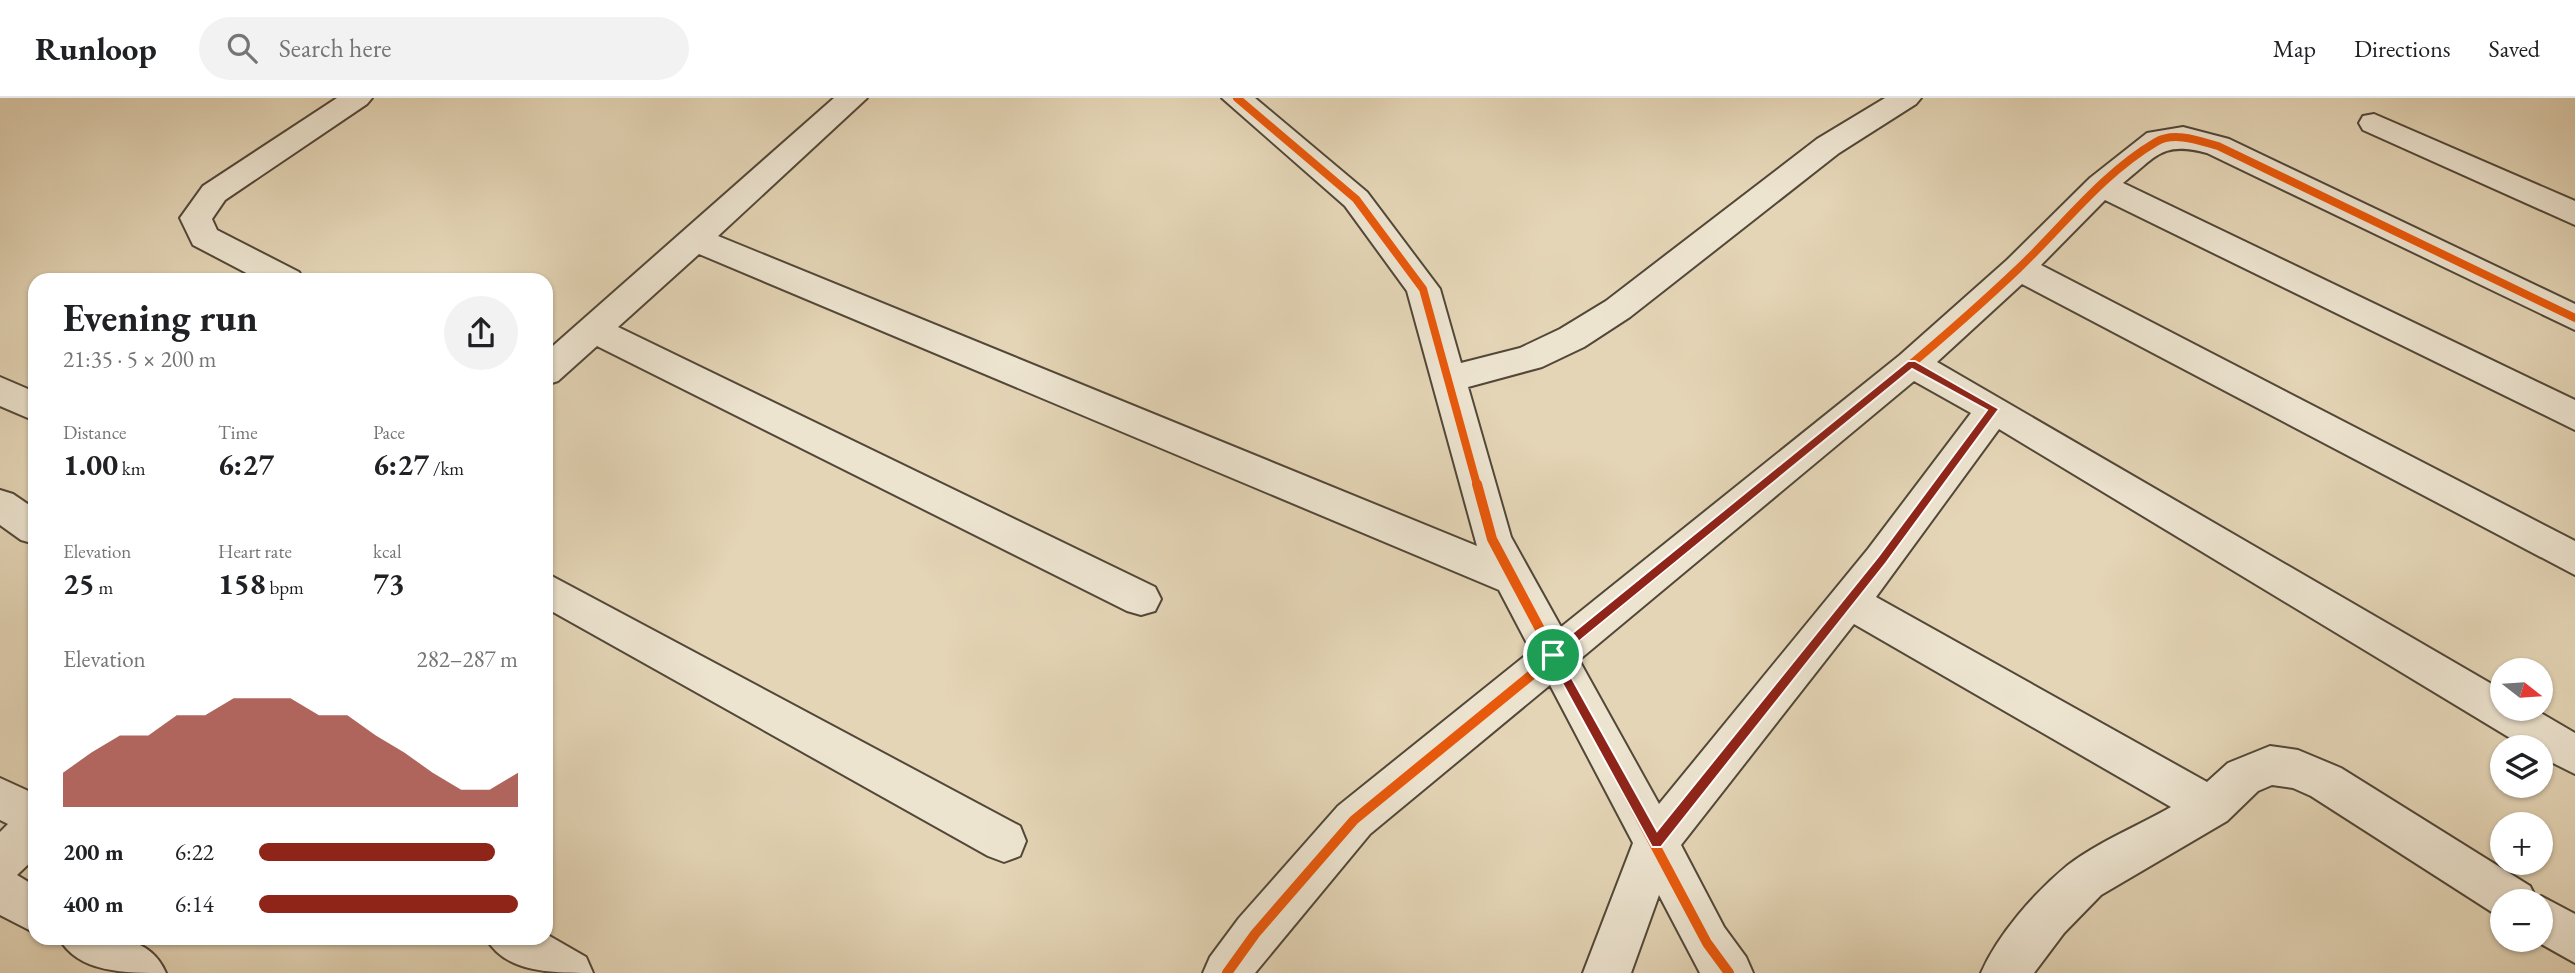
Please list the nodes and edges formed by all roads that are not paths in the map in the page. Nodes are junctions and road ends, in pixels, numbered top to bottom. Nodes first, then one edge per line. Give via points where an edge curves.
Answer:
1 (357, 98) edge
2 (852, 98) edge
3 (1237, 98) edge
4 (1906, 98) edge
5 (2374, 123) dead end
6 (2101, 185) junction
7 (2575, 214) edge
8 (694, 239) junction
9 (2019, 268) junction
10 (273, 273) edge
11 (2575, 318) edge
12 (593, 330) junction
13 (1912, 364) junction
14 (553, 366) edge
15 (1447, 379) junction
16 (0, 390) edge
17 (28, 404) edge
18 (1994, 409) junction
19 (2575, 416) edge
20 (0, 505) edge
21 (28, 524) edge
22 (2575, 559) edge
23 (1512, 578) junction
24 (553, 593) edge
25 (1141, 599) dead end
26 (1849, 601) junction
27 (1553, 655) junction
28 (2575, 755) edge
29 (0, 798) edge
30 (2211, 807) junction
31 (28, 812) edge
32 (28, 835) edge
33 (1004, 841) dead end
34 (1656, 842) junction
35 (0, 861) edge
36 (2495, 889) edge
37 (0, 890) edge
38 (28, 907) edge
39 (2553, 926) edge
40 (2575, 940) edge
41 (94, 945) edge
42 (521, 945) edge
43 (142, 973) edge
44 (569, 973) edge
45 (1227, 973) edge
46 (1607, 973) edge
47 (1729, 973) edge
48 (2005, 973) edge

1 - 10 street via 214,193 195,218 204,237
2 - 8 street
3 - 15 street via 1356,199 1423,289
4 - 15 street via 1828,146 1618,309 1572,338 1530,358
5 - 7 street
6 - 9 street
6 - 11 street via 2158,140 2183,136 2218,146
6 - 19 street
8 - 12 street
8 - 23 street
9 - 13 street
9 - 22 street
12 - 14 street
12 - 25 street
13 - 18 street
13 - 27 street
15 - 23 street via 1492,539
16 - 17 street
18 - 26 street
18 - 28 street
20 - 21 street
23 - 27 street
24 - 33 street
26 - 30 street
26 - 34 street
27 - 34 street
27 - 45 street via 1354,820
29 - 31 street
30 - 36 street via 2243,777 2270,765 2298,769
30 - 48 street via 2085,880 2048,917
32 - 35 street
34 - 46 street
34 - 47 street via 1707,943
37 - 38 street
39 - 40 street
41 - 43 street
42 - 44 street

